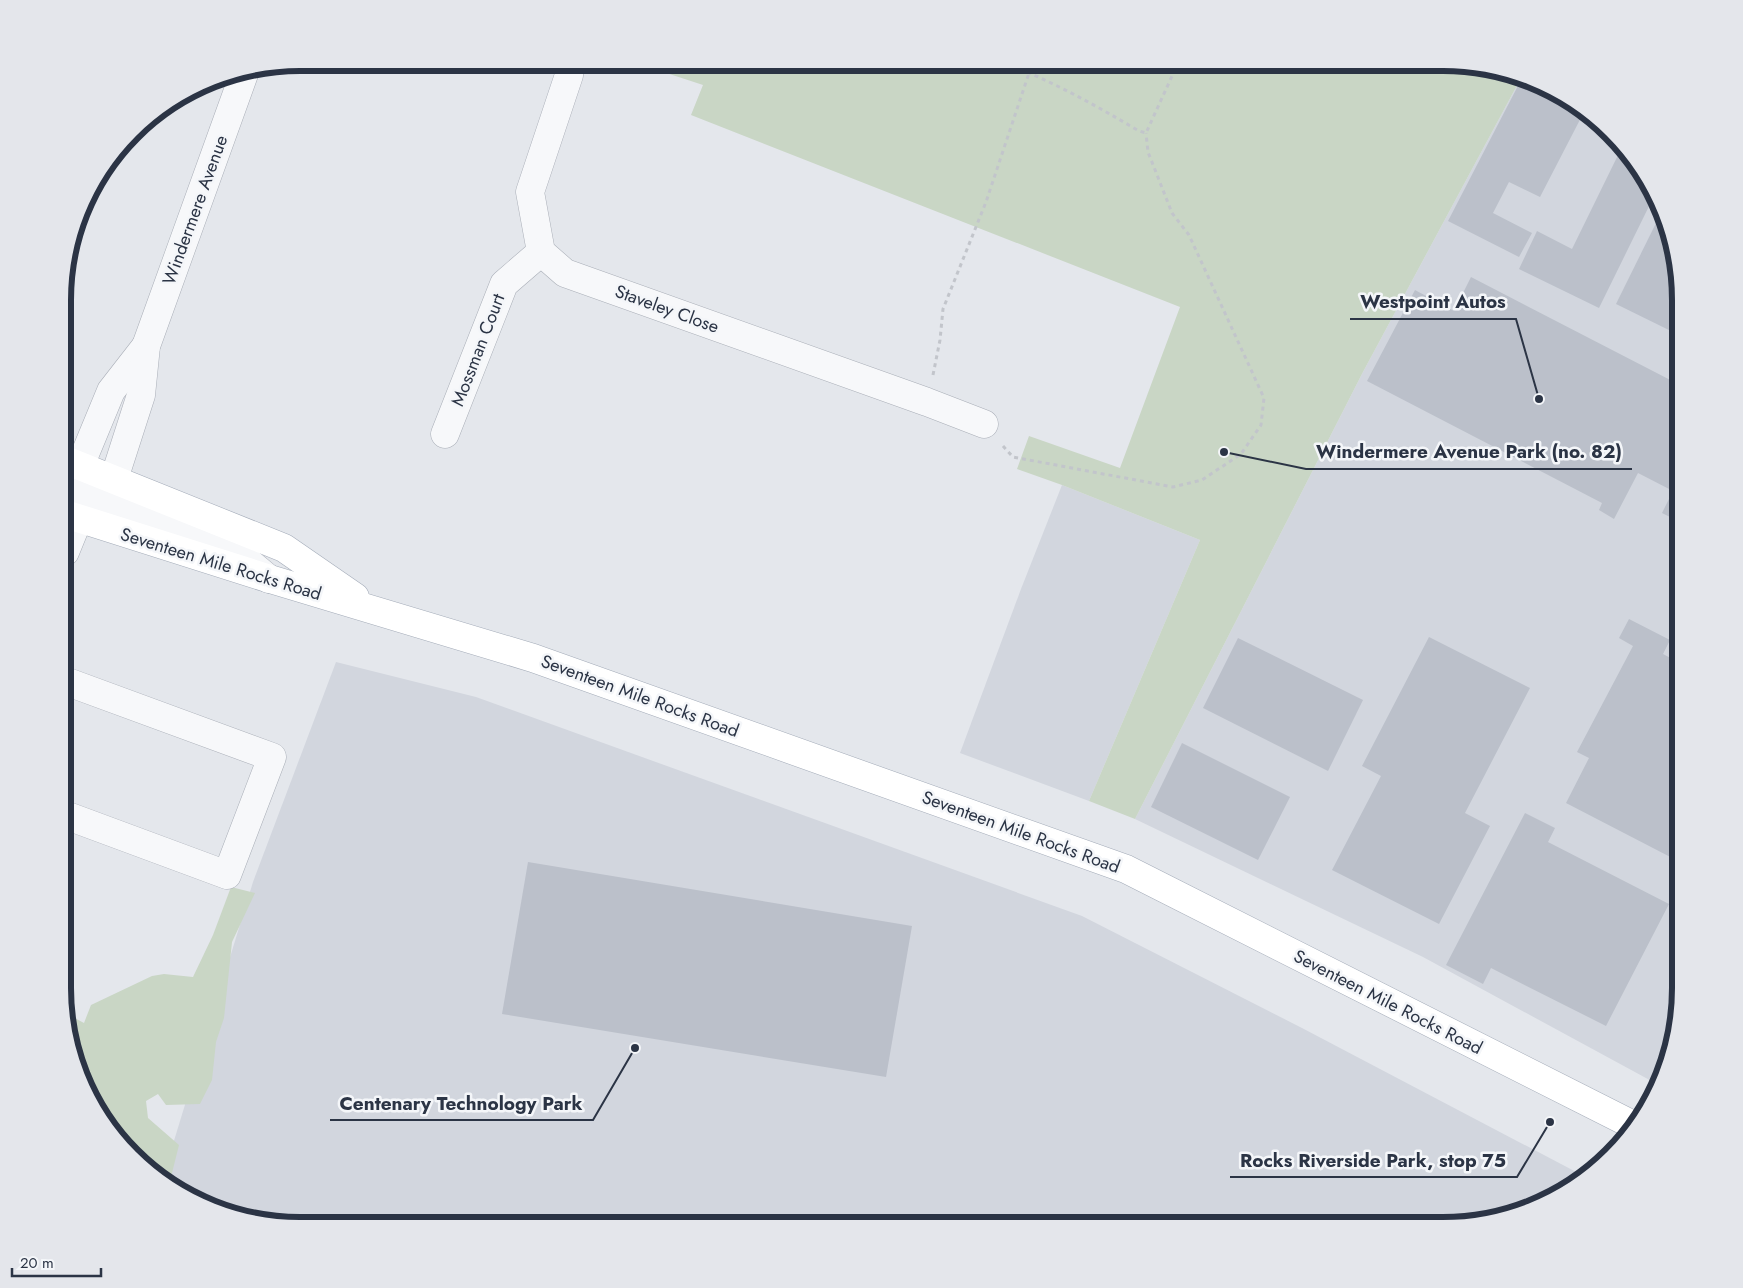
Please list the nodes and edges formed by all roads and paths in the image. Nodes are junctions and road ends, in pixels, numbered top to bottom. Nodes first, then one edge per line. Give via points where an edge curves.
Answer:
1 (569, 71) edge
2 (1174, 71) edge
3 (1029, 72) joint
4 (242, 79) edge
5 (1146, 133) junction
6 (541, 252) junction
7 (146, 346) junction
8 (927, 402) junction
9 (984, 424) joint
10 (445, 434) dead end
11 (72, 463) edge
12 (114, 479) junction
13 (77, 510) edge
14 (71, 529) edge
15 (377, 612) junction
16 (71, 684) edge
17 (71, 818) edge
18 (1628, 1122) edge

1 - 6 street via 530,192
2 - 5 path
3 - 5 path
3 - 8 path via 986,202 943,309
4 - 7 street, Windermere Avenue
5 - 9 path via 1148,152 1172,212 1189,236 1264,398 1261,425 1241,454 1202,480 1173,487 1013,457
6 - 8 street, Staveley Close via 565,273
6 - 10 street, Mossman Court via 504,284
7 - 11 street via 111,391
7 - 12 street via 142,395
8 - 9 street, Staveley Close
11 - 12 main road, Seventeen Mile Rocks Road
11 - 13 street
12 - 13 street
12 - 15 main road, Seventeen Mile Rocks Road via 284,548
13 - 14 street
13 - 15 main road, Seventeen Mile Rocks Road via 270,579
15 - 18 main road, Seventeen Mile Rocks Road via 533,658 1126,869
16 - 17 street via 272,757 227,875

